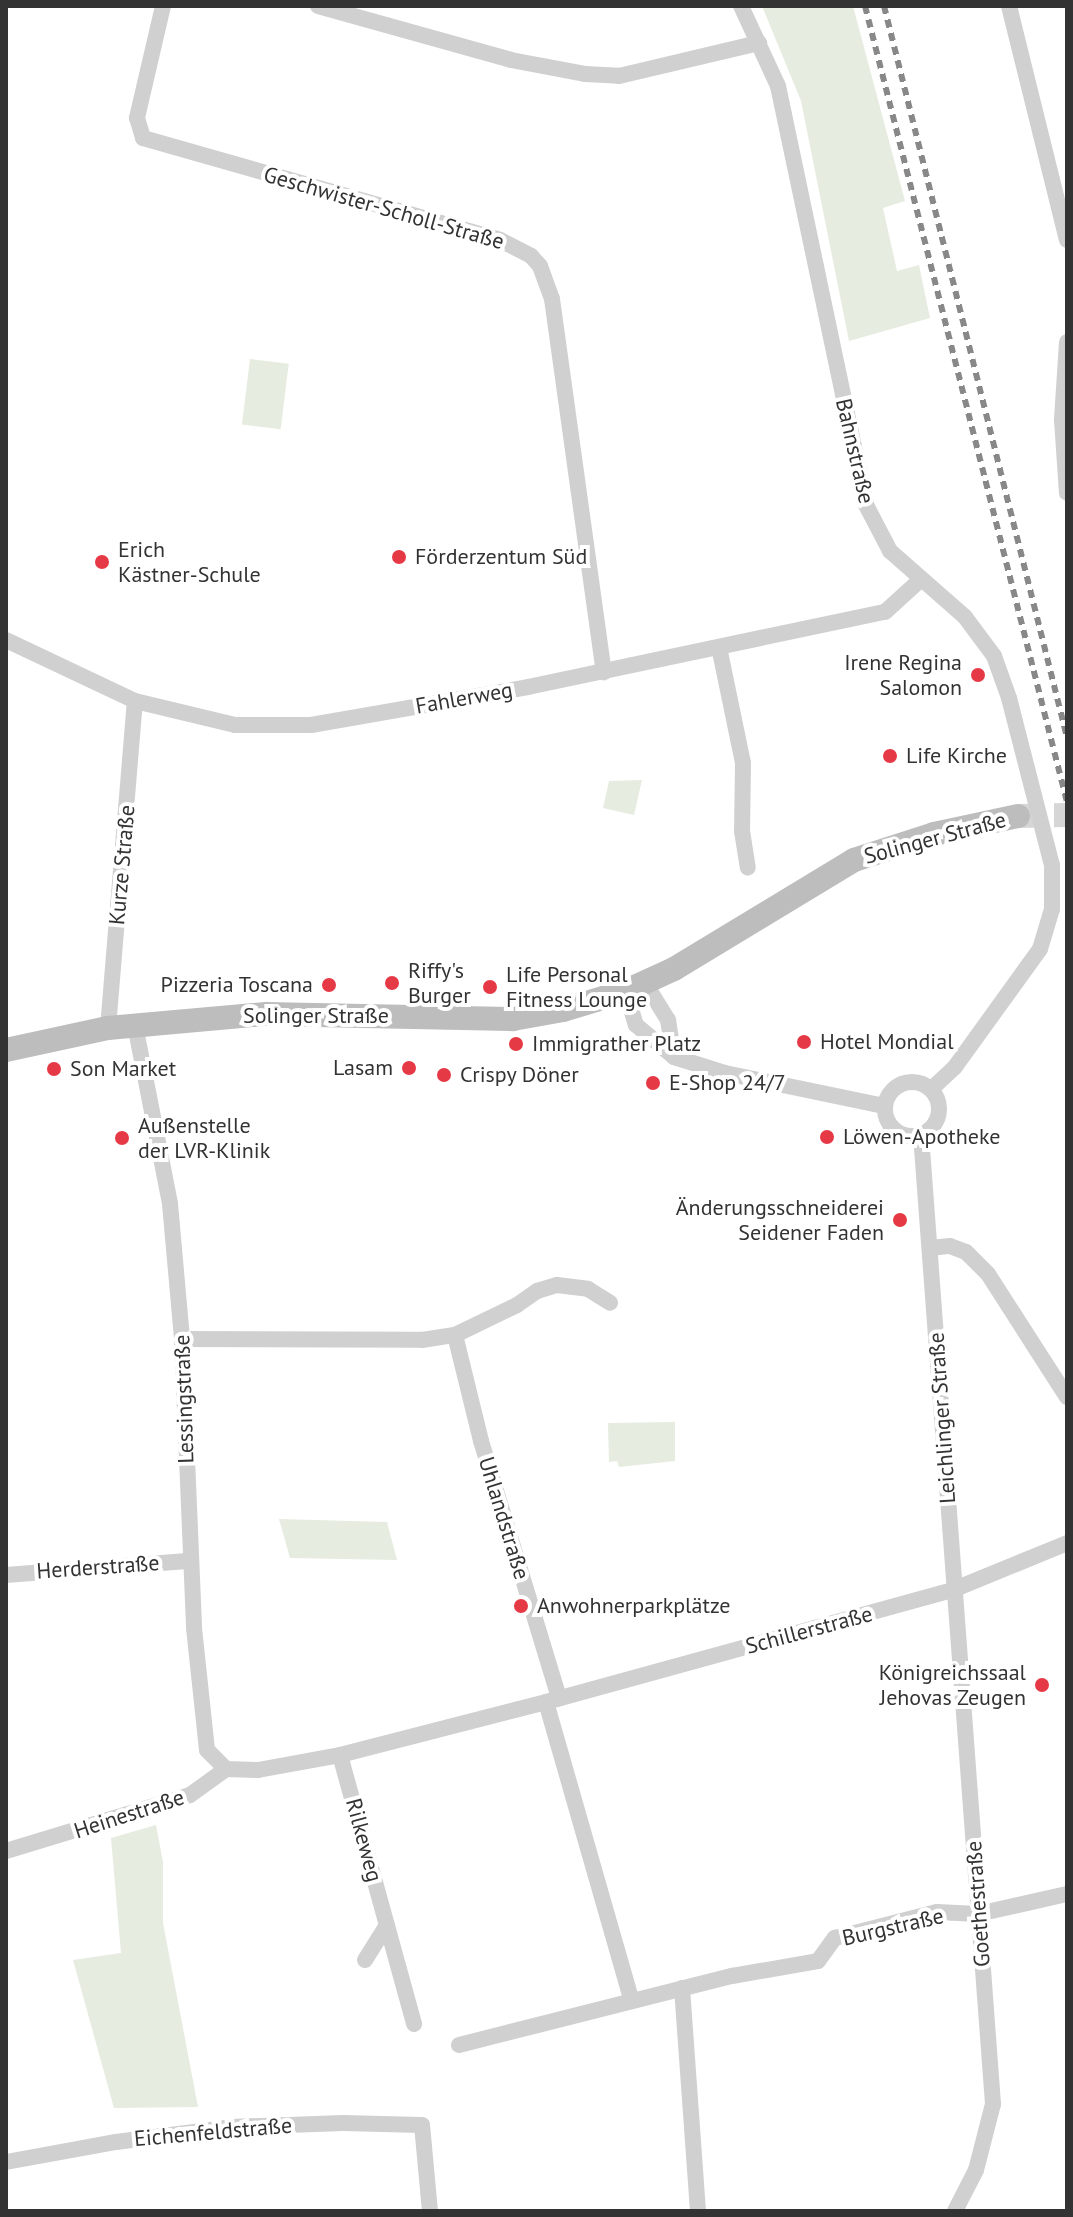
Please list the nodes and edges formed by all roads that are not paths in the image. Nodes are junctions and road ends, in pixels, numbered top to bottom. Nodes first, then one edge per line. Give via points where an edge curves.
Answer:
1 (163, 6) edge
2 (318, 6) edge
3 (741, 6) edge
4 (1009, 6) edge
5 (759, 43) junction
6 (1067, 240) edge
7 (1067, 342) edge
8 (1067, 493) edge
9 (920, 580) junction
10 (6, 640) edge
11 (719, 647) junction
12 (604, 672) junction
13 (135, 701) junction
14 (1018, 816) tunnel mouth
15 (748, 868) dead end
16 (635, 987) junction
17 (135, 1025) junction
18 (108, 1028) junction
19 (6, 1050) edge
20 (674, 1057) junction
21 (931, 1089) junction
22 (885, 1106) junction
23 (921, 1135) junction
24 (930, 1248) junction
25 (610, 1303) dead end
26 (455, 1335) junction
27 (182, 1339) junction
28 (1067, 1397) edge
29 (1067, 1543) edge
30 (190, 1561) junction
31 (6, 1575) edge
32 (955, 1589) junction
33 (552, 1700) junction
34 (340, 1755) junction
35 (226, 1769) junction
36 (6, 1851) edge
37 (1067, 1894) edge
38 (978, 1914) junction
39 (387, 1925) junction
40 (365, 1960) dead end
41 (682, 1988) junction
42 (632, 2001) junction
43 (414, 2024) dead end
44 (459, 2045) dead end
45 (6, 2162) edge
46 (430, 2211) edge
47 (698, 2211) edge
48 (955, 2211) edge

1 - 12 street, Geschwister-Scholl-Straße via 137,118 143,138 500,240 540,266 552,299
2 - 5 street via 511,60 585,74 619,76
3 - 5 street, Bahnstraße
4 - 6 street
5 - 9 street, Bahnstraße via 778,86 866,505 890,551
7 - 8 street via 1062,420
9 - 11 street, Fahlerweg via 885,612
9 - 21 street, Bahnstraße via 965,617 994,656 1050,852 1055,887 1040,949 955,1067
10 - 13 street, Fahlerweg
11 - 12 street, Fahlerweg
11 - 15 street via 743,763 742,831
12 - 13 street, Fahlerweg via 311,725 235,725
13 - 18 street, Kurze Straße
14 - 16 main road, Solinger Straße via 934,834 854,860
16 - 17 main road, Solinger Straße via 513,1019 266,1014
16 - 20 street via 668,1020
16 - 20 street via 636,1025
17 - 18 main road, Solinger Straße
17 - 27 street, Lessingstraße via 170,1204
18 - 19 main road, Solinger Straße
20 - 22 street via 725,1073
21 - 22 street via 907,1083 892,1090
21 - 23 street via 939,1115 930,1131
22 - 23 street via 895,1130
23 - 24 street, Leichlinger Straße
24 - 28 street via 950,1246 966,1252 988,1274
24 - 32 street, Leichlinger Straße
25 - 26 street via 588,1289 557,1285
26 - 27 street via 422,1340
26 - 33 street, Uhlandstraße
27 - 30 street, Lessingstraße
29 - 32 street, Schillerstraße
30 - 31 street, Herderstraße
30 - 35 street, Lessingstraße via 207,1750
32 - 33 street, Schillerstraße
32 - 38 street, Goethestraße
33 - 34 street, Schillerstraße
33 - 42 street
34 - 35 street via 258,1770
34 - 39 street, Rilkeweg
35 - 36 street, Heinestraße via 190,1795
37 - 38 street, Burgstraße
38 - 41 street, Burgstraße via 937,1912 835,1938 818,1961
38 - 48 street, Goethestraße via 993,2104 976,2170
39 - 40 street
39 - 43 street, Rilkeweg
41 - 42 street, Burgstraße
41 - 47 street
42 - 44 street, Burgstraße
45 - 46 street, Eichenfeldstraße via 231,2127 422,2125

